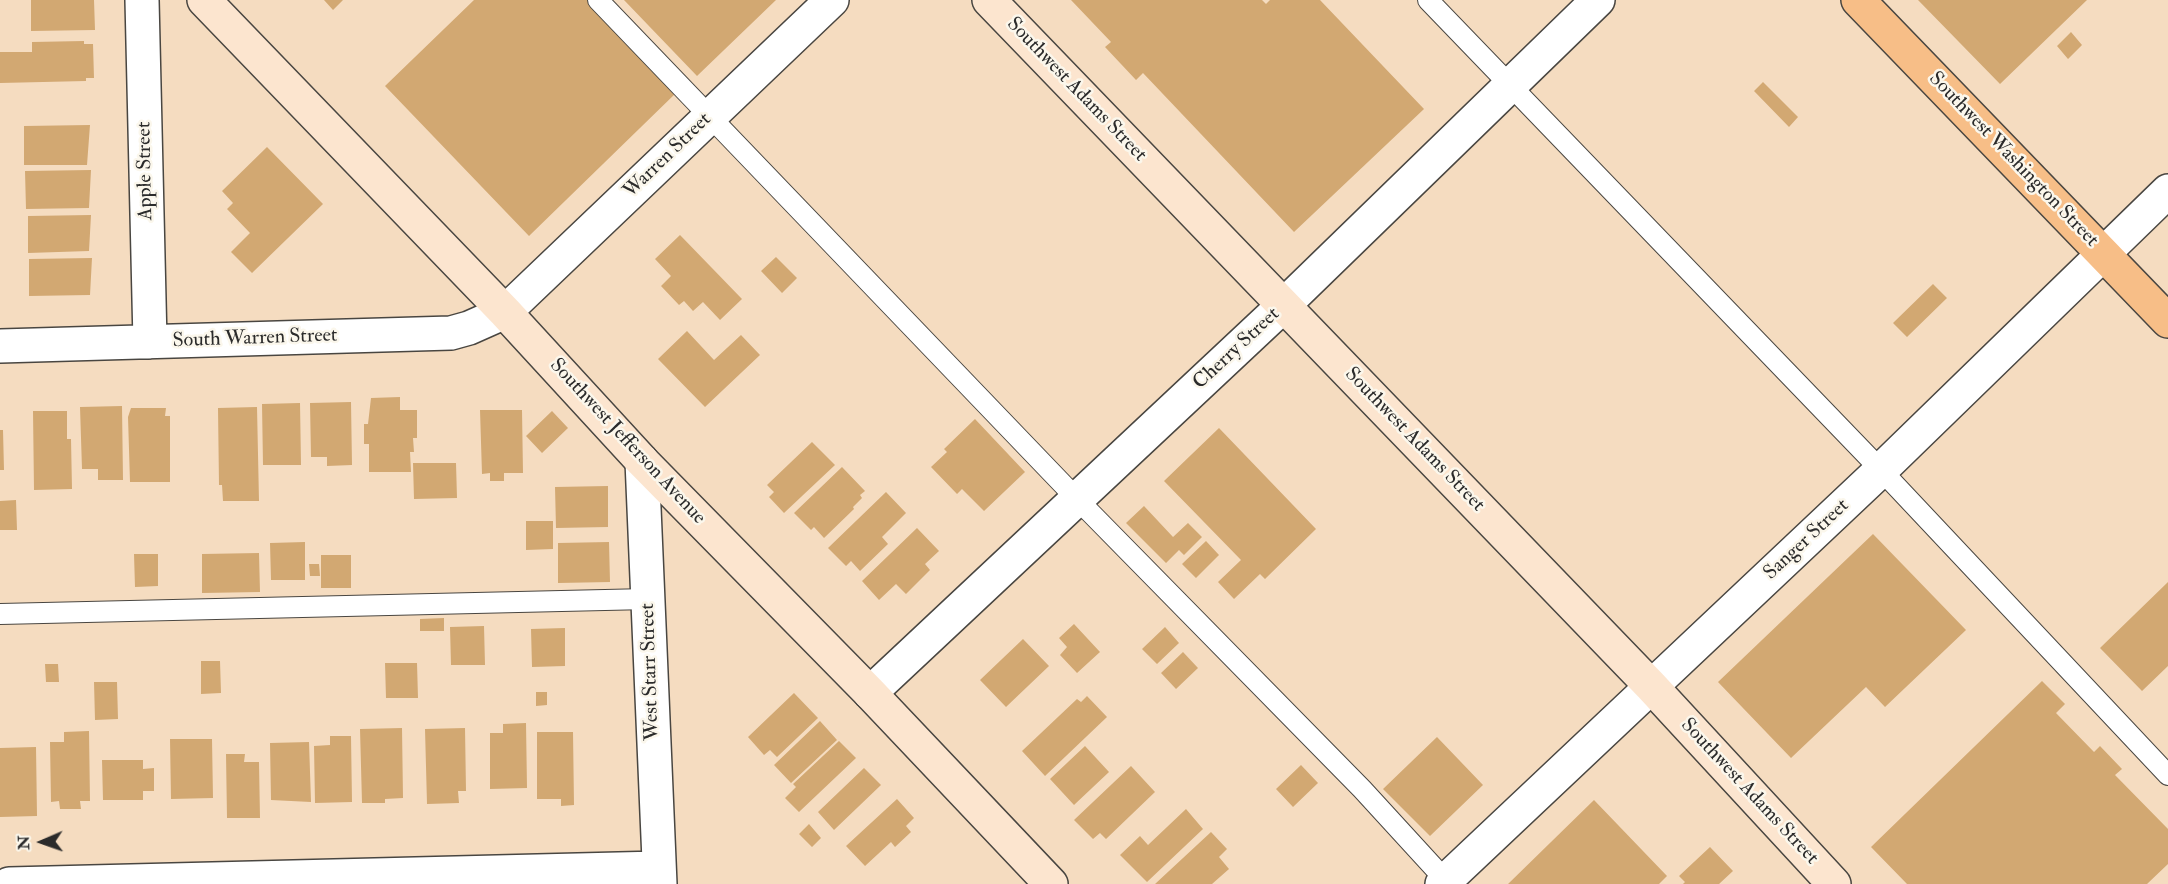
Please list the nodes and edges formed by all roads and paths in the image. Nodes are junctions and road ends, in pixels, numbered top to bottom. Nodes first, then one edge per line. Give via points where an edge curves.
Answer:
1 (141, 0) edge
2 (204, 0) edge
3 (598, 0) edge
4 (832, 0) edge
5 (989, 0) edge
6 (1428, 0) edge
7 (1598, 0) edge
8 (1858, 0) edge
9 (1510, 85) junction
10 (711, 116) junction
11 (2168, 192) edge
12 (2103, 254) junction
13 (1284, 304) junction
14 (505, 312) junction
15 (2168, 321) edge
16 (150, 342) junction
17 (0, 346) edge
18 (642, 461) junction
19 (1881, 470) junction
20 (1077, 499) junction
21 (648, 599) junction
22 (0, 614) edge
23 (1651, 686) junction
24 (870, 693) junction
25 (2168, 775) edge
26 (660, 876) edge
27 (1445, 883) edge
28 (9, 884) edge
29 (1051, 884) edge
30 (1834, 884) edge

1 - 16 street, Apple Street
2 - 14 main road, Southwest Jefferson Avenue
3 - 10 lane
4 - 10 street, Warren Street
5 - 13 main road, Southwest Adams Street
6 - 9 lane
7 - 9 street, Cherry Street
8 - 12 main road, Southwest Washington Street
9 - 13 street, Cherry Street
9 - 19 lane
10 - 14 street, Warren Street
10 - 20 lane
11 - 12 street, Sanger Street
12 - 15 main road, Southwest Washington Street
12 - 19 street, Sanger Street
13 - 20 street, Cherry Street
13 - 23 main road, Southwest Adams Street
14 - 16 street, South Warren Street via 451,333
14 - 18 main road, Southwest Jefferson Avenue
16 - 17 street, South Warren Street
18 - 21 street, West Starr Street
18 - 24 main road, Southwest Jefferson Avenue
19 - 23 street, Sanger Street
19 - 25 lane
20 - 24 street, Cherry Street
20 - 27 lane via 1362,789
21 - 22 lane
21 - 26 street, West Starr Street
23 - 27 street, Sanger Street
23 - 30 main road, Southwest Adams Street
24 - 29 main road, Southwest Jefferson Avenue
26 - 28 street

